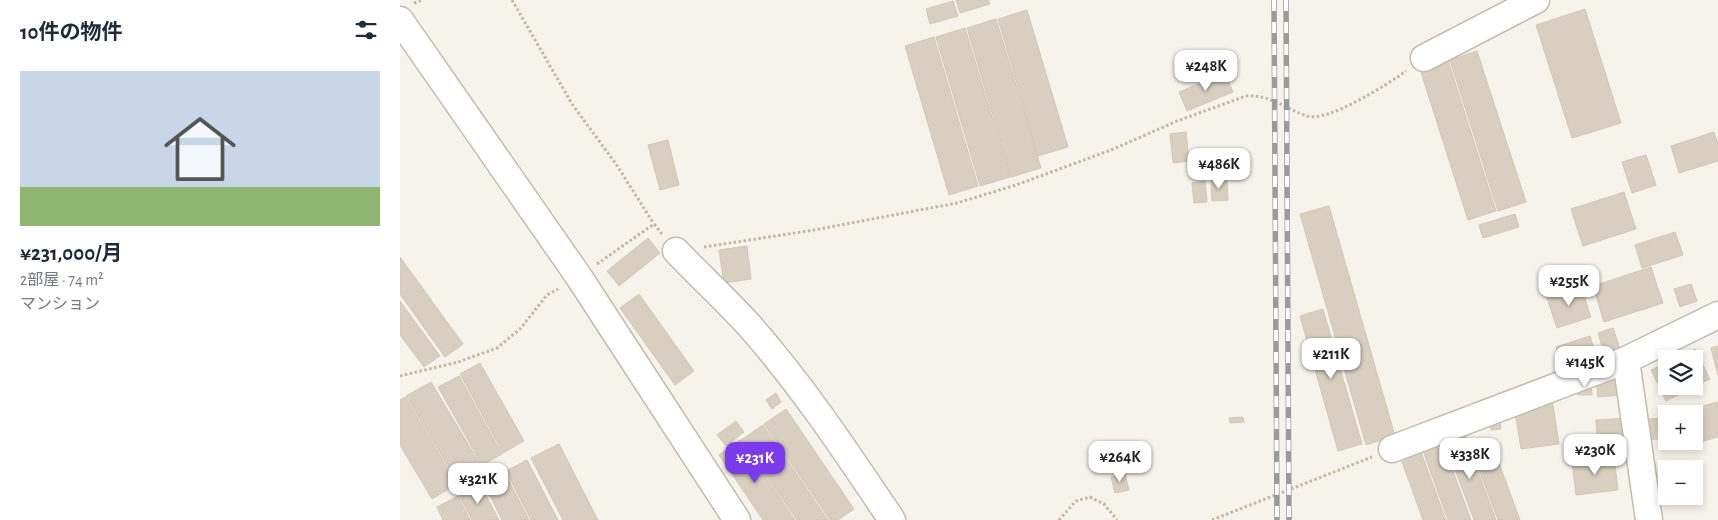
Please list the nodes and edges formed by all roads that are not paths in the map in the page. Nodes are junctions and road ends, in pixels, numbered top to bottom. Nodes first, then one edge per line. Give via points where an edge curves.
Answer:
1 (1536, 0) edge
2 (400, 20) edge
3 (1424, 58) road end
4 (676, 252) road end
5 (1718, 315) edge
6 (1626, 360) junction
7 (1392, 449) road end
8 (737, 520) edge
9 (892, 520) edge
10 (1650, 520) edge

1 - 3 street
2 - 8 street via 579,277
4 - 9 street via 748,324 855,465
5 - 6 street
6 - 7 street
6 - 10 street

